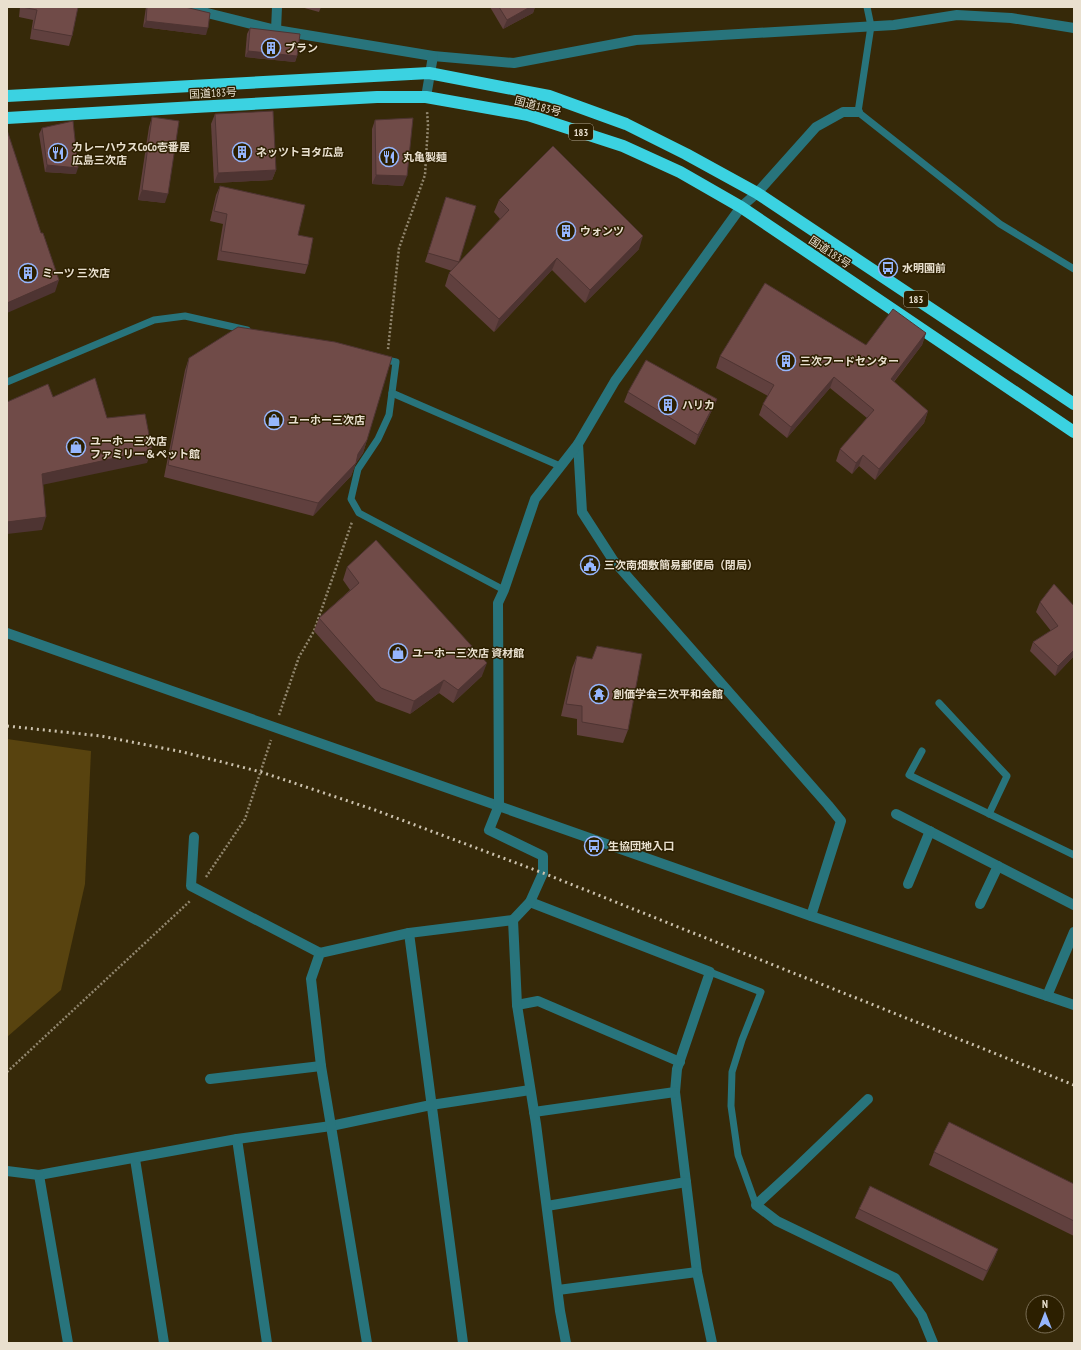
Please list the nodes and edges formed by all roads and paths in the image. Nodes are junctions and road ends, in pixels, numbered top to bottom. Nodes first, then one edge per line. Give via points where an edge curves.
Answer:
1 (183, 7) edge
2 (277, 7) edge
3 (867, 7) edge
4 (958, 11) edge
5 (871, 26) junction
6 (1074, 28) edge
7 (276, 30) junction
8 (433, 56) junction
9 (429, 73) junction
10 (7, 96) edge
11 (426, 97) junction
12 (858, 112) junction
13 (7, 118) edge
14 (757, 193) junction
15 (741, 207) junction
16 (1074, 269) edge
17 (255, 331) edge
18 (372, 357) edge
19 (388, 360) junction
20 (7, 382) edge
21 (392, 393) junction
22 (1074, 404) edge
23 (1074, 432) edge
24 (578, 444) junction
25 (560, 466) junction
26 (356, 508) junction
27 (504, 590) junction
28 (7, 634) edge
29 (938, 703) dead end
30 (275, 728) junction
31 (922, 751) dead end
32 (499, 805) junction
33 (896, 814) dead end
34 (989, 814) junction
35 (930, 832) junction
36 (194, 837) dead end
37 (1074, 855) edge
38 (998, 866) junction
39 (908, 884) dead end
40 (198, 890) junction
41 (530, 902) junction
42 (980, 904) dead end
43 (1074, 905) edge
44 (811, 916) junction
45 (513, 920) junction
46 (1074, 932) edge
47 (409, 933) junction
48 (320, 953) junction
49 (710, 972) junction
50 (1047, 996) junction
51 (517, 1005) junction
52 (1074, 1006) edge
53 (680, 1062) junction
54 (321, 1066) junction
55 (7, 1072) edge
56 (210, 1079) dead end
57 (530, 1090) junction
58 (675, 1092) junction
59 (868, 1099) dead end
60 (431, 1105) junction
61 (534, 1112) junction
62 (331, 1126) junction
63 (237, 1140) junction
64 (135, 1159) junction
65 (7, 1171) edge
66 (39, 1175) junction
67 (686, 1182) junction
68 (756, 1205) junction
69 (547, 1206) junction
70 (697, 1272) junction
71 (558, 1290) junction
72 (68, 1343) edge
73 (164, 1343) edge
74 (268, 1343) edge
75 (367, 1343) edge
76 (463, 1343) edge
77 (566, 1343) edge
78 (712, 1343) edge
79 (933, 1343) edge

1 - 7 street
2 - 7 street
3 - 5 lane
4 - 5 street via 894,25
4 - 6 street
5 - 8 street via 636,40 514,63
5 - 12 lane
7 - 8 street
8 - 9 street
9 - 10 highway, 国道183号 / 183
9 - 11 street
9 - 14 highway, 国道183号 / 183 via 549,96 626,124
11 - 13 highway, 国道183号 / 183 via 377,97
11 - 15 highway, 国道183号 / 183 via 528,115 623,146 680,172
11 - 19 path via 428,125 425,175 399,248
12 - 14 street via 843,112 816,127
12 - 16 lane via 1000,224
14 - 15 street
14 - 22 highway, 国道183号 / 183
15 - 23 highway, 国道183号 / 183
15 - 24 street via 615,380
17 - 20 lane via 185,316 154,320
18 - 19 lane
19 - 21 lane via 396,362
21 - 25 lane
21 - 26 lane via 390,416 358,469 351,499
24 - 25 street
24 - 44 street via 582,512 613,560 841,821
25 - 27 street via 534,499
26 - 27 lane via 359,513
26 - 30 path via 313,635 299,657
27 - 32 street via 498,603
28 - 30 street
29 - 34 lane via 1007,776
30 - 32 street
30 - 40 path via 245,819
31 - 34 lane via 909,775
32 - 41 street via 489,830 543,856 543,873
32 - 44 street
33 - 35 street
34 - 37 lane
35 - 38 street
35 - 39 street
36 - 40 street via 191,886
38 - 42 street
38 - 43 street
40 - 48 street
40 - 55 path via 191,900
41 - 45 street
41 - 49 street
44 - 50 street
45 - 47 street
45 - 51 street
46 - 50 street
47 - 48 street
47 - 60 street
48 - 54 street via 311,979
49 - 53 street
49 - 68 lane via 762,992 732,1072 731,1106 738,1155
50 - 52 street
51 - 53 street via 538,1001
51 - 57 street
53 - 58 street
54 - 56 street
54 - 62 street
57 - 60 street
57 - 61 street
58 - 61 street
58 - 67 street
59 - 68 street
60 - 62 street
60 - 76 street
61 - 69 street
62 - 63 street
62 - 75 street
63 - 64 street
63 - 74 street
64 - 66 street
64 - 73 street
65 - 66 street
66 - 72 street
67 - 69 street
67 - 70 street
68 - 79 street via 777,1221 895,1278 922,1316
69 - 71 street
70 - 71 street
70 - 78 street
71 - 77 street

